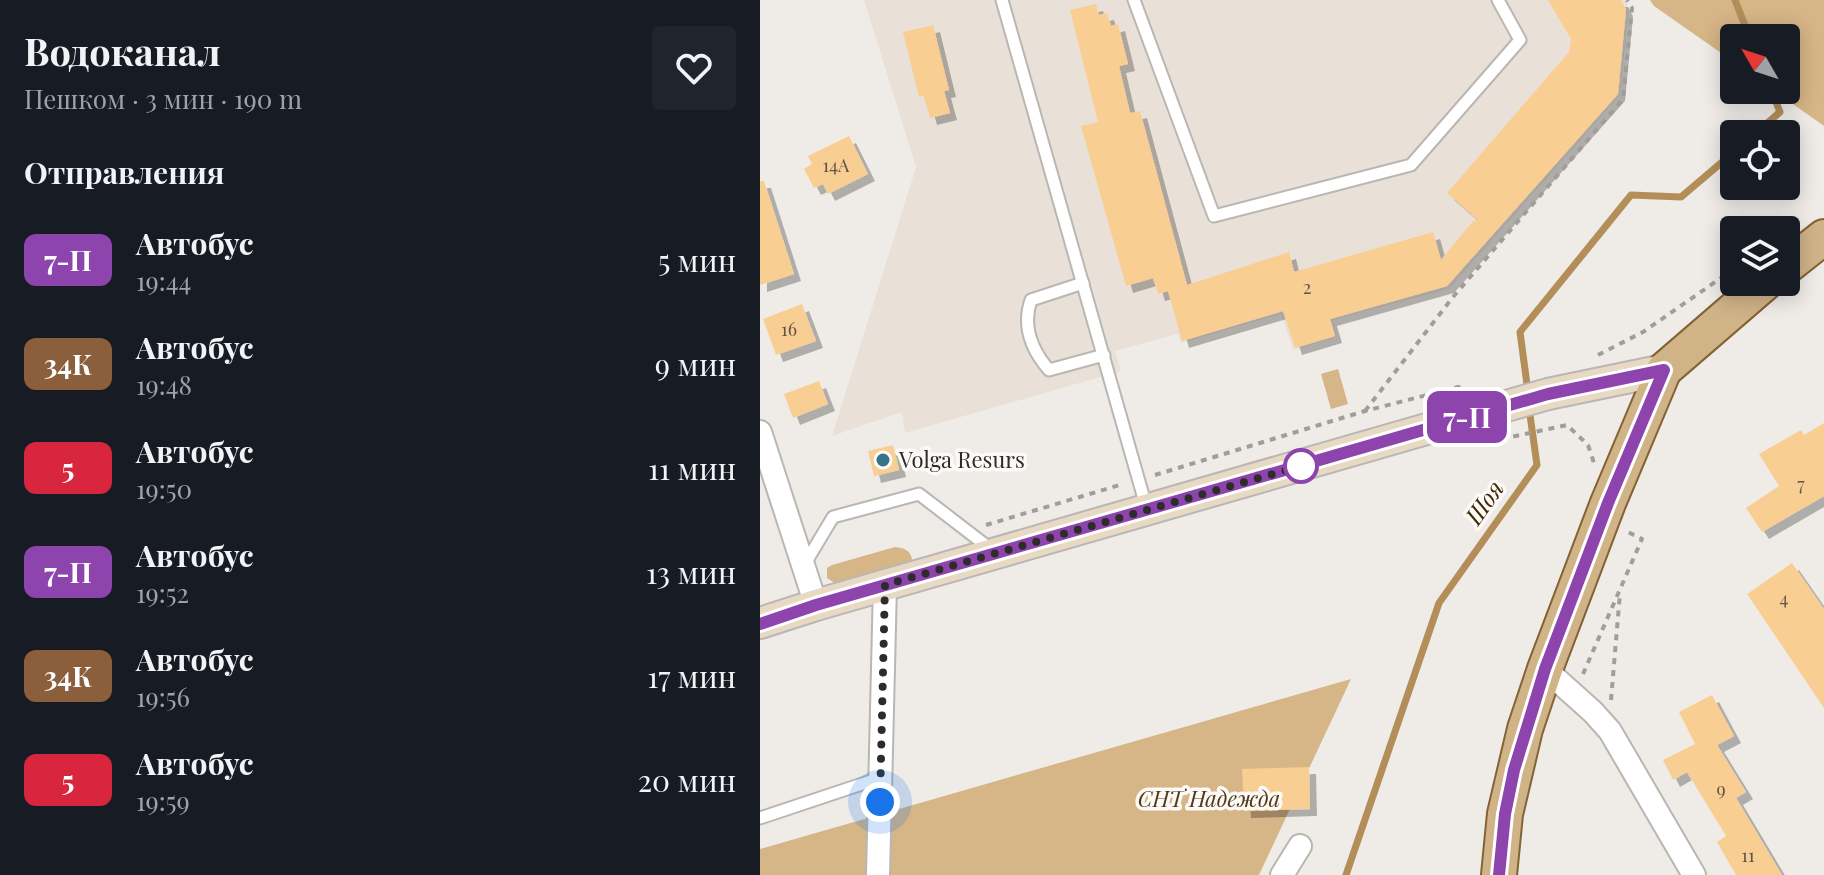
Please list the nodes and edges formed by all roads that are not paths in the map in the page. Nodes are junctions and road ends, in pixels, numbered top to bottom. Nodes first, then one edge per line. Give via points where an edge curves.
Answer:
1 (1002, 0) edge
2 (1134, 0) edge
3 (1498, 0) edge
4 (1824, 237) edge
5 (1800, 256) edge
6 (1083, 283) junction
7 (1750, 296) edge
8 (1104, 355) junction
9 (1664, 370) junction
10 (760, 432) edge
11 (1147, 511) junction
12 (996, 553) junction
13 (803, 567) junction
14 (885, 585) junction
15 (816, 605) junction
16 (760, 623) edge
17 (1545, 669) junction
18 (880, 778) junction
19 (760, 818) edge
20 (1300, 846) dead end
21 (878, 875) edge
22 (1282, 875) edge
23 (1499, 875) edge
24 (1694, 875) edge

1 - 6 lane
2 - 3 lane via 1214,216 1411,165 1520,40
4 - 5 main road
6 - 8 lane
6 - 8 lane via 1031,300 1025,317 1036,355 1049,370
7 - 9 main road
8 - 11 lane
9 - 11 main road via 1548,394 1484,400
9 - 17 main road
10 - 13 street
11 - 12 main road
12 - 13 lane via 919,494 833,517
12 - 14 main road
13 - 15 street
14 - 15 main road
14 - 18 street
15 - 16 main road
17 - 23 main road via 1514,770
17 - 24 street via 1610,731
18 - 19 lane
18 - 21 street
20 - 22 street

